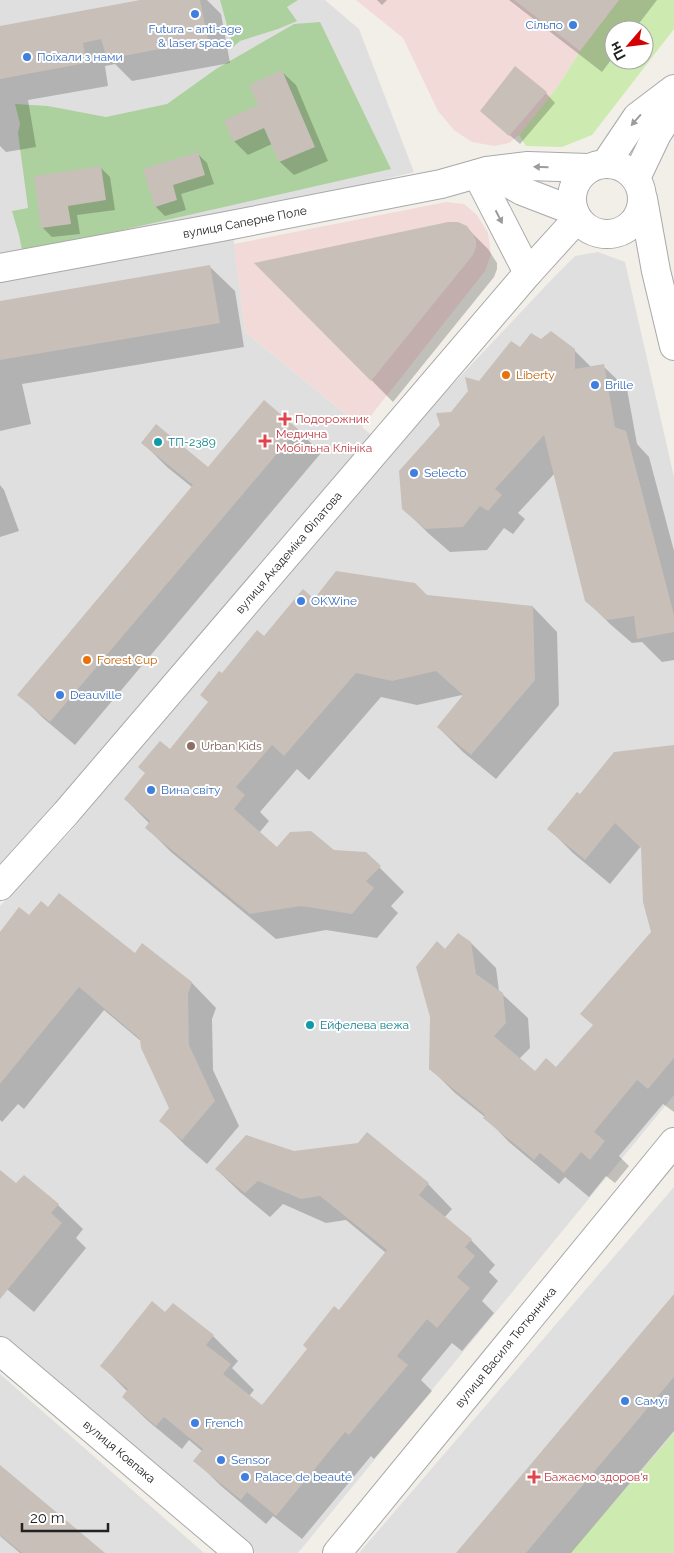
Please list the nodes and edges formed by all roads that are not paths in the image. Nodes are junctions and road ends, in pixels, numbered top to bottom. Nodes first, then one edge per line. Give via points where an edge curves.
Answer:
1 (674, 89) edge
2 (674, 108) edge
3 (598, 166) junction
4 (482, 172) junction
5 (639, 188) junction
6 (576, 215) junction
7 (616, 233) junction
8 (0, 268) edge
9 (656, 271) junction
10 (528, 273) junction
11 (674, 346) edge
12 (0, 886) edge
13 (674, 1142) edge
14 (0, 1351) edge
15 (239, 1553) edge
16 (337, 1553) edge

1 -> 3 street via 637,117
2 - 5 street via 657,134
3 -> 4 street, вулиця Саперне Поле via 528,166
3 - 5 street via 617,165 628,170
3 - 6 street via 580,176 574,186 571,198
4 - 6 street
4 - 8 street, вулиця Саперне Поле via 212,229
4 -> 10 street
5 - 7 street via 641,210 636,220 627,229
5 - 9 street
6 - 7 street via 585,227 595,232
6 - 10 street, вулиця Академіка Філатова
7 - 9 street
9 - 11 street
10 - 12 street, вулиця Академіка Філатова
13 - 16 street, вулиця Василя Тютюнника
14 - 15 street, вулиця Ковпака

